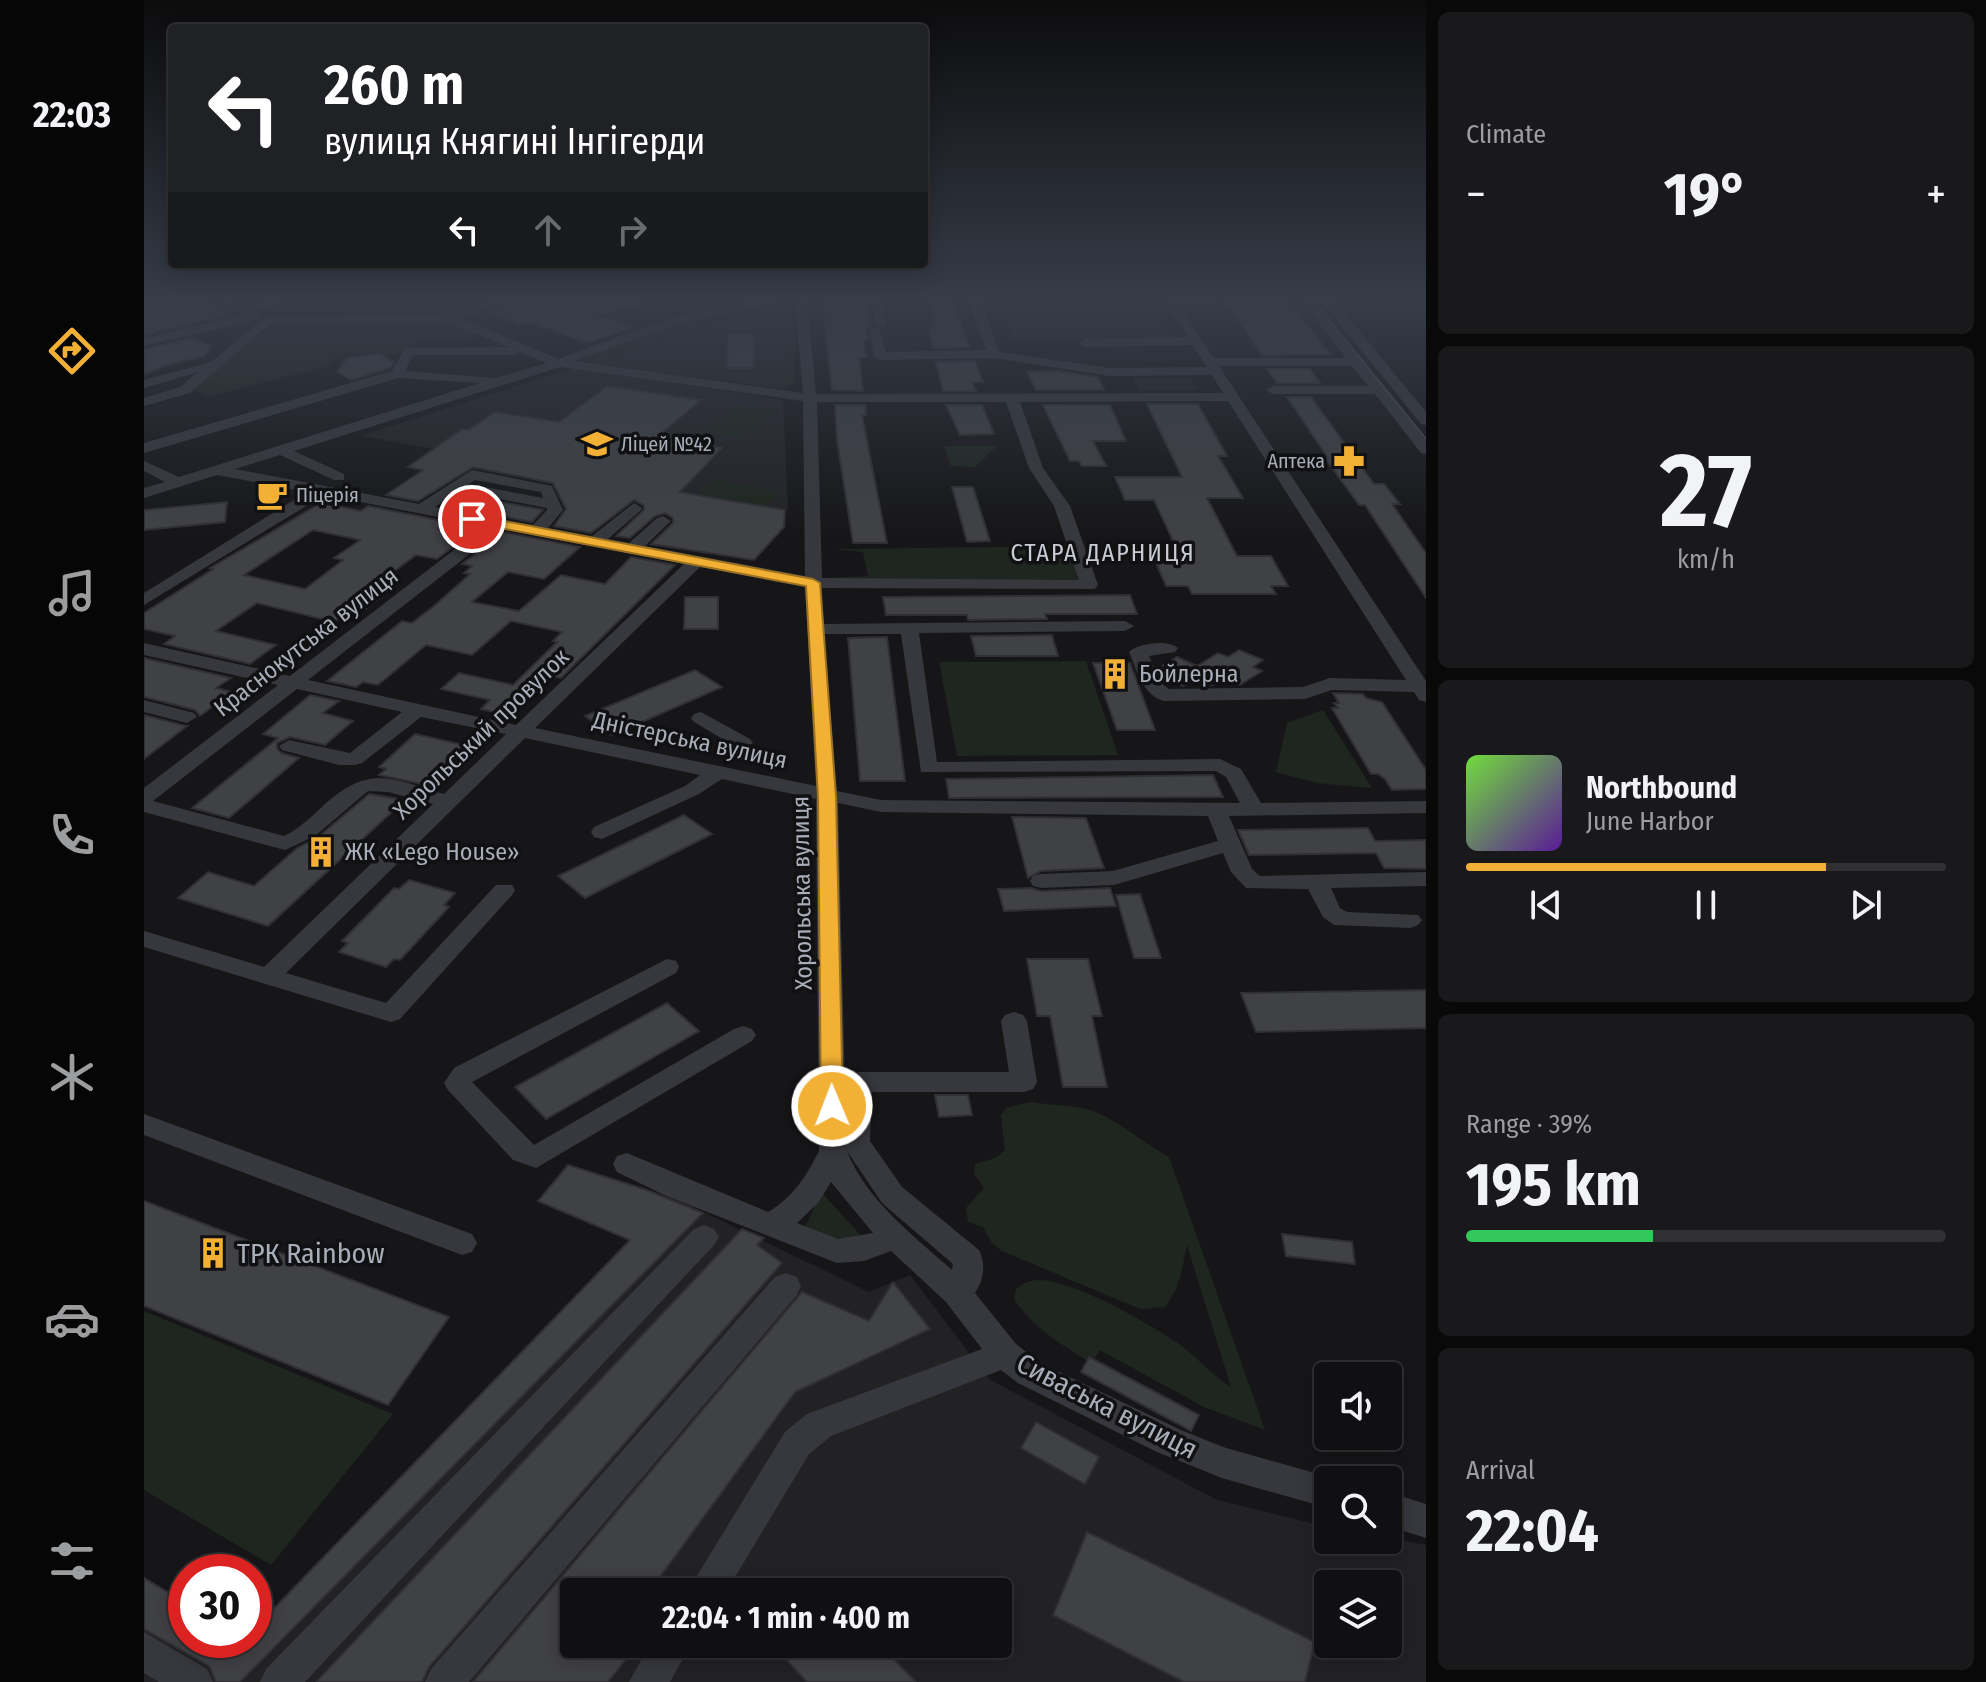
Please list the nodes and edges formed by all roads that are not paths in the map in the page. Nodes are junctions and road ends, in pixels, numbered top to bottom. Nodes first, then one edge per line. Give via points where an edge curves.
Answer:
1 (167, 377) edge
2 (199, 377) edge
3 (385, 377) edge
4 (460, 377) edge
5 (513, 377) edge
6 (663, 377) edge
7 (751, 377) edge
8 (808, 377) edge
9 (1125, 377) edge
10 (1220, 377) edge
11 (1368, 377) edge
12 (1397, 377) edge
13 (505, 380) junction
14 (144, 384) edge
15 (753, 390) junction
16 (1273, 390) dead end
17 (1378, 390) junction
18 (1011, 396) junction
19 (1137, 397) junction
20 (810, 398) junction
21 (144, 402) edge
22 (1237, 403) junction
23 (1147, 410) dead end
24 (327, 417) dead end
25 (1426, 421) edge
26 (349, 429) junction
27 (144, 449) edge
28 (280, 450) junction
29 (1426, 450) edge
30 (144, 465) edge
31 (214, 470) junction
32 (177, 482) junction
33 (318, 490) junction
34 (144, 493) edge
35 (634, 508) dead end
36 (420, 510) junction
37 (663, 521) dead end
38 (498, 524) junction
39 (537, 531) junction
40 (595, 542) junction
41 (633, 549) junction
42 (696, 561) junction
43 (813, 583) junction
44 (144, 600) edge
45 (1125, 626) dead end
46 (814, 629) junction
47 (909, 629) junction
48 (1169, 648) dead end
49 (144, 649) edge
50 (293, 681) junction
51 (1423, 691) edge
52 (144, 706) edge
53 (417, 710) junction
54 (187, 717) dead end
55 (701, 718) dead end
56 (520, 729) junction
57 (743, 743) dead end
58 (289, 746) dead end
59 (717, 773) junction
60 (827, 797) junction
61 (144, 798) edge
62 (448, 802) junction
63 (144, 805) edge
64 (1426, 807) edge
65 (1254, 809) junction
66 (1216, 810) junction
67 (602, 832) dead end
68 (1231, 844) junction
69 (1426, 879) edge
70 (1041, 881) dead end
71 (1316, 882) junction
72 (504, 890) dead end
73 (1410, 920) dead end
74 (144, 939) edge
75 (667, 967) dead end
76 (268, 977) junction
77 (1014, 1021) dead end
78 (743, 1035) dead end
79 (144, 1124) edge
80 (833, 1151) junction
81 (627, 1164) dead end
82 (767, 1225) junction
83 (704, 1237) dead end
84 (895, 1237) junction
85 (462, 1243) dead end
86 (786, 1286) dead end
87 (957, 1293) junction
88 (1005, 1354) junction
89 (1314, 1488) edge
90 (1402, 1513) edge
91 (1426, 1521) edge
92 (714, 1578) edge
93 (144, 1651) edge
94 (663, 1658) edge
95 (194, 1682) edge
96 (279, 1682) edge
97 (444, 1682) edge
98 (648, 1682) edge

1 - 14 street
2 - 21 street via 185,390
3 - 27 street
4 - 13 street
5 - 13 street
6 - 15 street
7 - 15 street
8 - 20 street, Хорольська вулиця
9 - 19 street
10 - 22 street
11 - 17 street
12 - 25 street
13 - 26 street
15 - 20 street
16 - 17 street
17 - 29 street
18 - 19 street
18 - 20 street via 875,392
18 - 43 street via 1036,468 1062,506 1089,585
19 - 22 street
20 - 43 street, Хорольська вулиця
22 - 23 street
22 - 51 street
24 - 26 street
26 - 28 street
28 - 31 street
28 - 33 street via 339,477
30 - 32 street
31 - 32 street
31 - 33 street
32 - 34 street
33 - 36 street
33 - 44 street
35 - 40 street
36 - 38 street
36 - 39 street via 455,486 553,505 555,510
37 - 41 street
38 - 39 street
38 - 50 street, Краснокутська вулиця
39 - 40 street
40 - 41 street
41 - 42 street
42 - 43 street
42 - 56 street, Хорольський провулок
43 - 46 street, Хорольська вулиця
45 - 47 street
46 - 47 street
46 - 60 street, Хорольська вулиця
47 - 65 street via 928,768 1220,765 1234,773
48 - 51 street via 1138,652 1153,686 1164,695 1305,693 1330,684
49 - 50 street, Дністерська вулиця
50 - 53 street, Дністерська вулиця
50 - 61 street, Краснокутська вулиця
52 - 54 street
53 - 56 street, Дністерська вулиця
53 - 58 street via 355,759
55 - 57 street
56 - 59 street, Дністерська вулиця
56 - 62 street, Хорольський провулок
59 - 60 street, Дністерська вулиця
59 - 67 street
60 - 66 street, Дністерська вулиця via 881,806
60 - 80 street, Хорольська вулиця
62 - 63 street via 378,784 362,786 303,836 285,843
62 - 76 street, Хорольський провулок
64 - 65 street, Дністерська вулиця
65 - 66 street, Дністерська вулиця
66 - 68 street
68 - 70 street via 1114,878
68 - 71 street via 1242,872 1254,883
69 - 71 street
71 - 73 street via 1331,912 1342,920
72 - 76 street via 391,1013
74 - 76 street
75 - 78 street via 472,1070 457,1083 523,1152 536,1157
77 - 87 street via 1024,1082 859,1082 856,1142 892,1195 968,1259 967,1281
79 - 85 street
80 - 82 street via 807,1198 789,1216
80 - 84 street, Сиваська вулиця via 843,1177
81 - 82 street
82 - 84 street via 837,1251 864,1249
83 - 96 street
84 - 87 street, Сиваська вулиця
86 - 97 street
87 - 88 street, Сиваська вулиця
88 - 89 street, Сиваська вулиця via 1029,1373 1169,1441
88 - 92 street via 819,1425 797,1443
90 - 91 street
93 - 95 street
94 - 98 street

